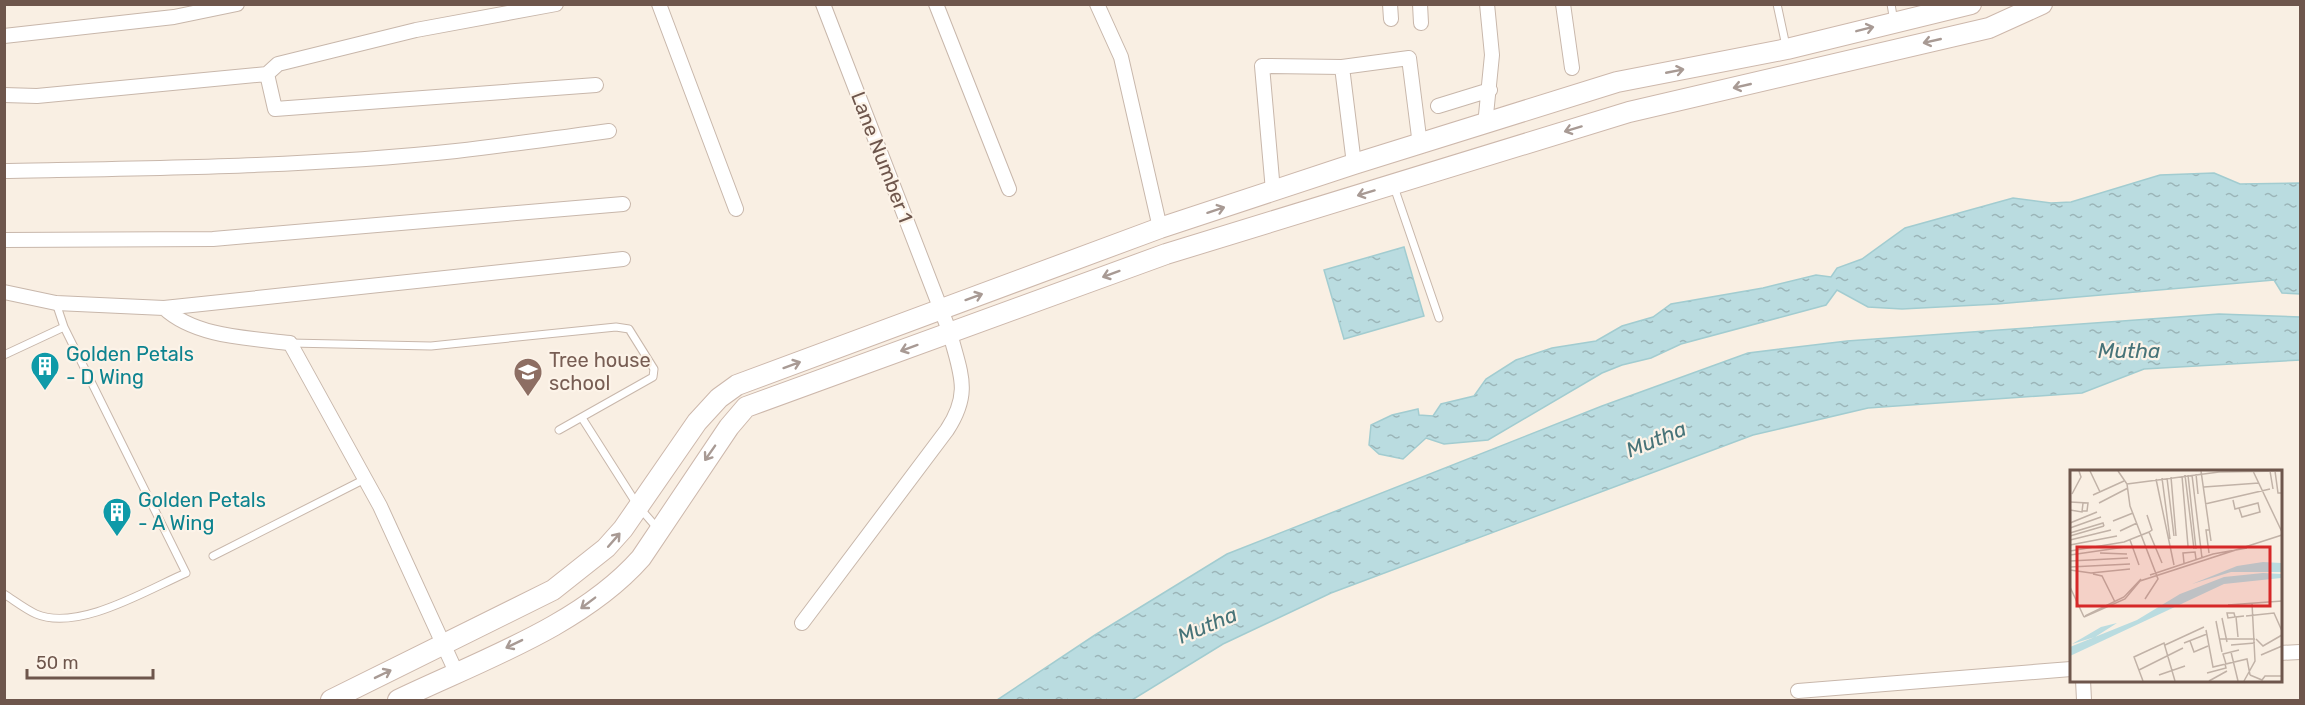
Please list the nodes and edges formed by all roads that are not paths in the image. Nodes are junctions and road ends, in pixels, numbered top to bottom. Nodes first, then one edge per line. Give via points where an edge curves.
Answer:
1 (237, 4) edge
2 (556, 4) edge
3 (659, 4) edge
4 (823, 4) edge
5 (936, 4) edge
6 (1098, 4) edge
7 (1390, 4) edge
8 (1420, 4) edge
9 (1487, 4) edge
10 (1563, 4) edge
11 (1777, 4) edge
12 (1971, 4) edge
13 (2013, 4) edge
14 (2040, 5) edge
15 (1892, 13) edge
16 (1391, 19) dead end
17 (1421, 23) dead end
18 (4, 36) edge
19 (1787, 49) junction
20 (1342, 67) junction
21 (1572, 68) dead end
22 (267, 74) junction
23 (596, 85) dead end
24 (1490, 90) junction
25 (4, 95) edge
26 (1438, 106) dead end
27 (1485, 125) junction
28 (609, 131) dead end
29 (1420, 145) junction
30 (1354, 164) junction
31 (4, 171) edge
32 (1394, 184) junction
33 (1010, 189) dead end
34 (1273, 191) junction
35 (623, 204) dead end
36 (736, 209) dead end
37 (1160, 228) junction
38 (4, 240) edge
39 (623, 260) dead end
40 (4, 292) edge
41 (56, 303) junction
42 (164, 308) junction
43 (940, 309) junction
44 (1439, 318) dead end
45 (64, 327) junction
46 (950, 333) junction
47 (290, 343) junction
48 (4, 355) edge
49 (582, 418) junction
50 (559, 430) dead end
51 (365, 479) junction
52 (638, 507) junction
53 (659, 530) junction
54 (213, 556) dead end
55 (4, 594) edge
56 (802, 623) dead end
57 (445, 644) junction
58 (2301, 652) edge
59 (2281, 653) edge
60 (2070, 669) edge
61 (456, 672) junction
62 (2083, 681) edge
63 (1798, 691) dead end
64 (331, 700) edge
65 (398, 700) edge
66 (2084, 700) edge

1 - 18 street via 174,17
2 - 22 street via 416,30 278,64
3 - 36 street
4 - 43 street, Lane Number 1
5 - 33 street
6 - 37 street via 1121,57
7 - 16 street
8 - 17 street
9 - 24 street via 1492,55
10 - 21 street
11 - 19 lane
12 - 15 street
13 - 14 street
14 -> 32 street via 1989,28 1629,112
19 -> 15 street
27 -> 19 street via 1617,82
20 - 29 street via 1409,58
20 - 30 street
20 - 34 street via 1262,66
22 - 23 street via 275,109
22 - 25 street via 37,96
24 - 26 street
24 - 27 street
27 - 29 street
28 - 31 street via 364,158 181,168
29 - 30 street
30 - 34 street
32 - 44 lane
32 -> 46 street via 1166,254
37 -> 34 street
35 - 38 street via 213,238
43 -> 37 street
39 - 42 street
40 - 41 street
41 - 42 street
41 - 45 lane
42 - 47 street via 177,321 229,336
43 - 46 street, Lane Number 1
52 -> 43 street via 698,422 718,398 737,385
45 - 48 lane
45 - 55 lane via 186,573 88,616 37,615
46 -> 53 street via 746,407
46 - 56 street, Lane Number 1 via 962,379 960,410
47 - 49 lane via 431,346 616,327 629,329 654,369 653,377
47 - 51 street
49 - 50 lane
49 - 52 lane
51 - 54 lane
51 - 57 street
52 - 53 lane
57 -> 52 street via 552,590 606,548
53 -> 61 street via 627,574 566,619
57 - 61 street
64 -> 57 street
58 - 59 street
60 - 63 street
61 - 65 street
62 - 66 street

